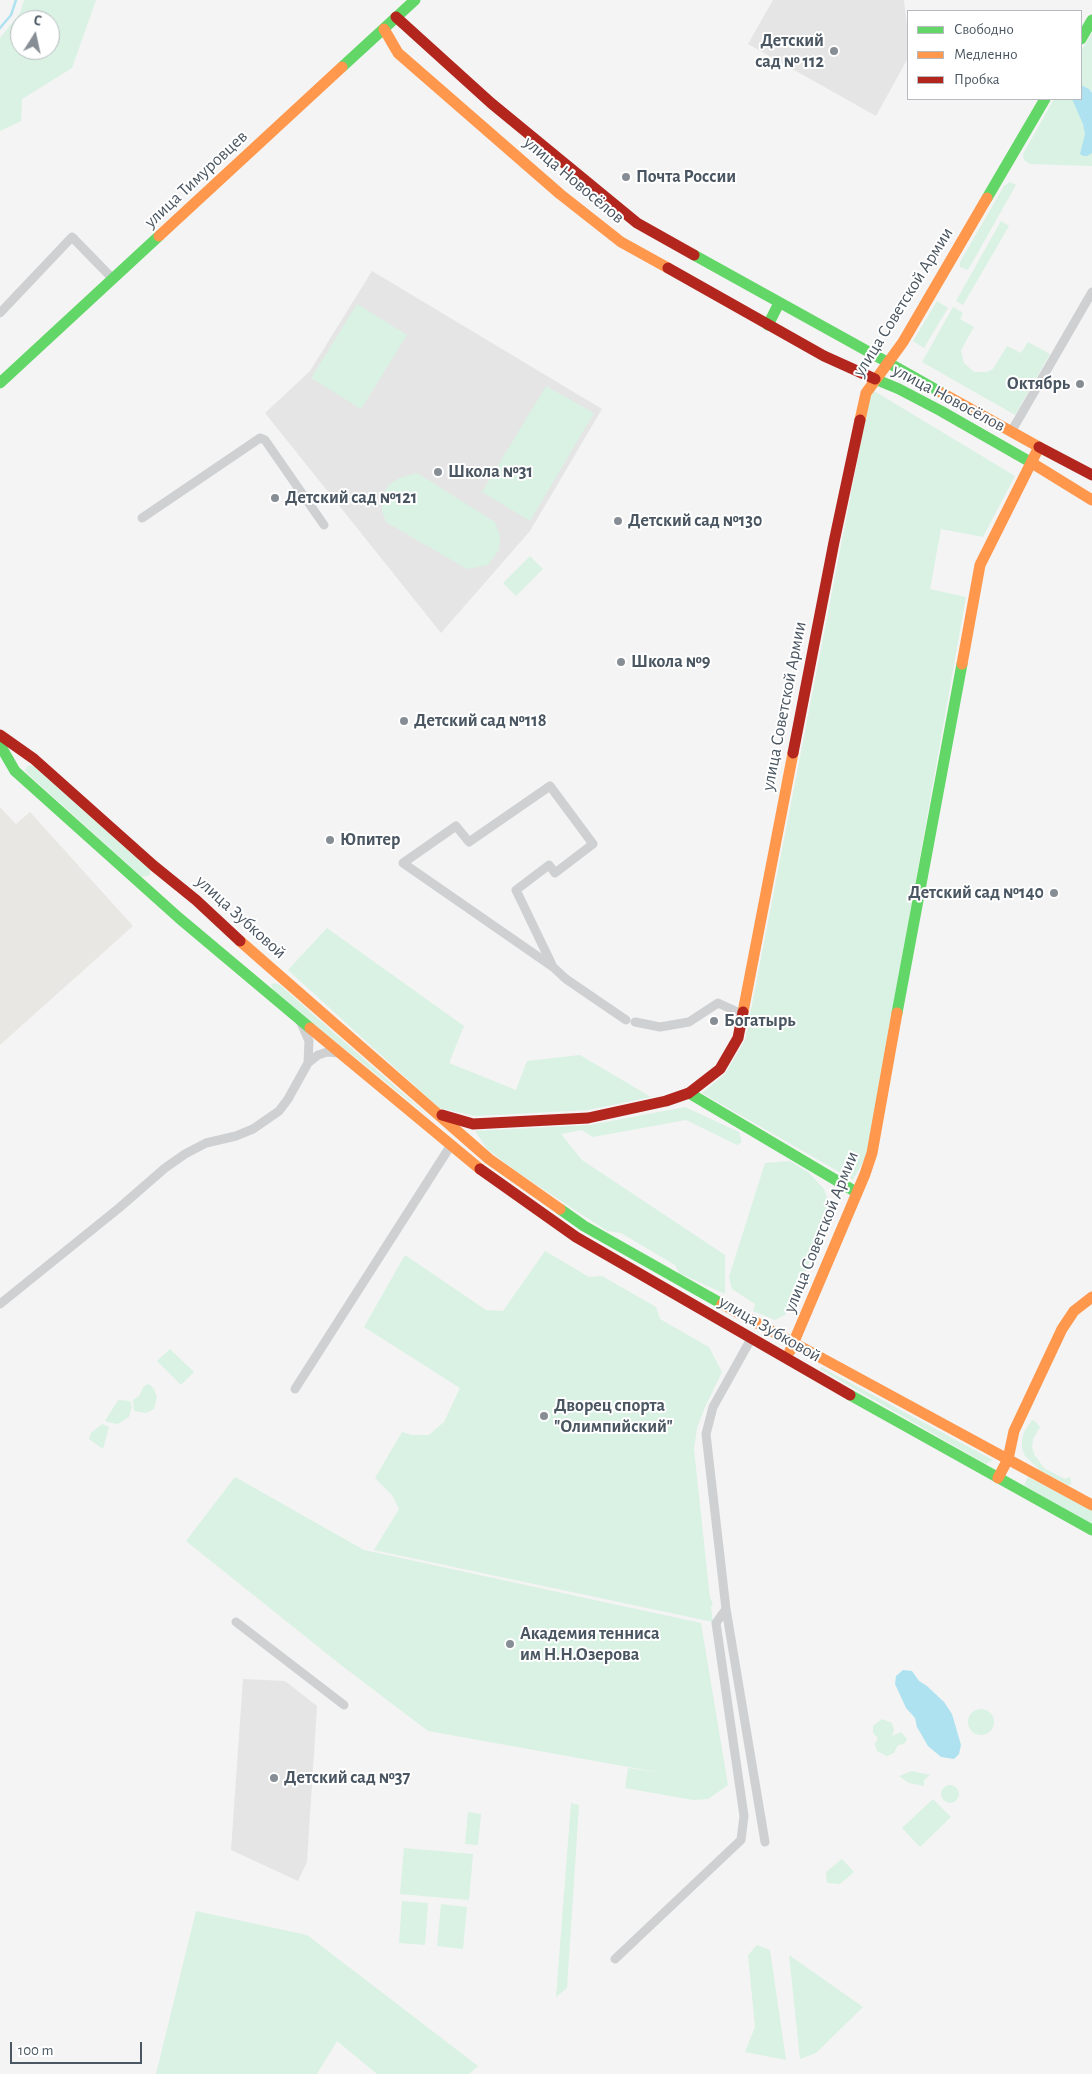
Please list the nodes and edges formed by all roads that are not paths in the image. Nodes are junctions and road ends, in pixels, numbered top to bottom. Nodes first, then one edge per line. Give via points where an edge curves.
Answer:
1 (415, 0) edge
2 (396, 17) junction
3 (1092, 20) edge
4 (384, 29) junction
5 (1082, 37) edge
6 (1044, 100) edge
7 (113, 280) junction
8 (1092, 292) edge
9 (779, 303) junction
10 (0, 313) edge
11 (768, 325) junction
12 (887, 362) junction
13 (875, 379) junction
14 (0, 383) edge
15 (1011, 432) junction
16 (1038, 447) junction
17 (1032, 463) junction
18 (1092, 475) edge
19 (1092, 500) edge
20 (142, 518) dead end
21 (324, 525) dead end
22 (0, 734) edge
23 (0, 745) edge
24 (34, 759) junction
25 (15, 771) junction
26 (154, 866) junction
27 (174, 881) junction
28 (140, 884) junction
29 (158, 899) junction
30 (188, 909) junction
31 (554, 967) junction
32 (280, 976) junction
33 (264, 989) junction
34 (742, 1014) junction
35 (626, 1020) dead end
36 (300, 1021) junction
37 (635, 1022) dead end
38 (339, 1053) junction
39 (308, 1063) junction
40 (689, 1093) junction
41 (436, 1114) junction
42 (473, 1124) junction
43 (455, 1129) junction
44 (448, 1142) junction
45 (856, 1192) junction
46 (1092, 1297) edge
47 (0, 1304) edge
48 (751, 1339) junction
49 (792, 1344) junction
50 (787, 1359) junction
51 (295, 1389) dead end
52 (1008, 1459) junction
53 (998, 1478) junction
54 (1092, 1505) edge
55 (1092, 1530) edge
56 (726, 1609) junction
57 (236, 1622) dead end
58 (344, 1706) dead end
59 (744, 1816) junction
60 (760, 1819) junction
61 (765, 1842) dead end
62 (615, 1959) dead end

1 - 2 main road, улица Тимуровцев
2 - 4 main road, улица Тимуровцев
2 - 9 main road, улица Новосёлов via 491,103 636,223
3 - 5 main road
4 - 7 main road, улица Тимуровцев
4 - 11 main road, улица Новосёлов via 398,53 621,242
6 - 12 main road, улица Советской Армии via 903,342
7 - 10 street via 72,237
7 - 14 main road, улица Тимуровцев
8 - 15 street
9 - 11 main road
9 - 12 main road, улица Новосёлов
11 - 13 main road, улица Новосёлов
12 - 13 main road, улица Советской Армии
12 - 15 main road, улица Новосёлов
13 - 17 main road, улица Новосёлов via 942,411
13 - 34 main road, улица Советской Армии via 866,393 839,515
15 - 16 main road, улица Новосёлов
16 - 17 main road
16 - 18 main road, улица Новосёлов
17 - 19 main road, улица Новосёлов
17 - 45 main road, улица Советской Армии via 980,565 872,1153
20 - 21 street via 260,438
22 - 24 main road, улица Зубковой
23 - 25 main road, улица Зубковой
24 - 25 main road via 22,756 15,762
24 - 26 main road, улица Зубковой
25 - 28 main road, улица Зубковой
26 - 27 main road, улица Зубковой
26 - 28 main road via 156,875 151,883
27 - 29 main road via 162,880 156,888
27 - 30 main road, улица Зубковой
28 - 29 main road, улица Зубковой
29 - 30 main road, улица Зубковой
30 - 32 main road, улица Зубковой
30 - 33 main road, улица Зубковой
31 - 31 street via 490,923 403,863 456,826 469,842 550,786 593,844 555,873 549,865 516,890
31 - 35 street via 566,979
32 - 33 main road via 268,972 262,977
32 - 41 main road, улица Зубковой
33 - 36 main road, улица Зубковой
34 - 37 street via 718,1003 689,1022 660,1027
34 - 40 main road, улица Советской Армии via 738,1038 720,1069
36 - 38 main road, улица Зубковой
36 - 39 street via 309,1041
38 - 39 street via 327,1052
38 - 44 main road, улица Зубковой
39 - 47 street via 288,1099 268,1120 236,1136 206,1143 184,1154
40 - 42 main road, улица Советской Армии via 588,1118
40 - 45 main road
41 - 42 main road, улица Советской Армии
41 - 43 main road, улица Зубковой
42 - 43 main road
43 - 44 main road
43 - 49 main road, улица Зубковой via 489,1159 584,1226
44 - 48 main road, улица Зубковой via 477,1167 576,1237
44 - 51 street
45 - 49 main road, улица Советской Армии
46 - 52 main road via 1074,1311 1062,1329 1014,1432
48 - 50 main road, улица Зубковой
48 - 56 street via 713,1407 706,1434
49 - 50 main road, улица Советской Армии
49 - 52 main road, улица Зубковой
50 - 53 main road, улица Зубковой
52 - 53 main road
52 - 54 main road, улица Зубковой
53 - 55 main road, улица Зубковой
56 - 59 street via 716,1623
56 - 60 street
57 - 58 street
59 - 60 street
59 - 62 street via 741,1840
60 - 61 street

